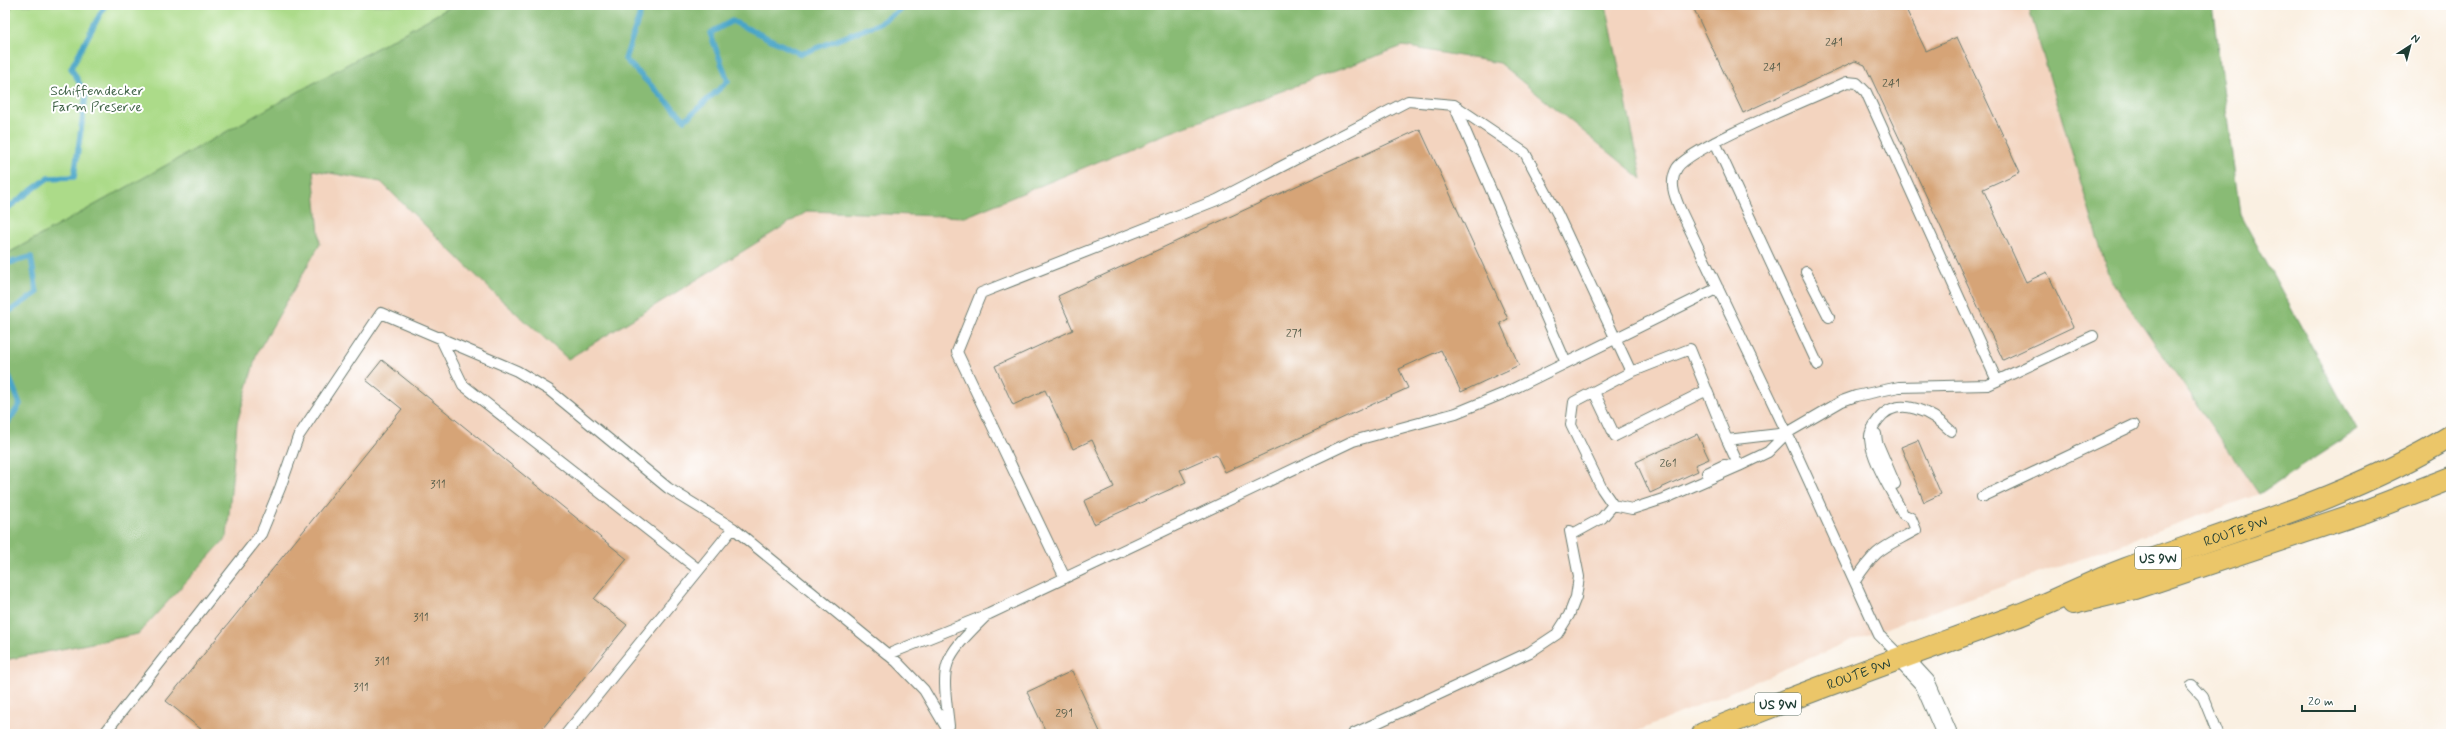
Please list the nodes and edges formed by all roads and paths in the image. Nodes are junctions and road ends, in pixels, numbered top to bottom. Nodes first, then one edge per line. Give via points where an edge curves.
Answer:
1 (12, 5) edge
2 (5, 14) edge
3 (1454, 105) junction
4 (1715, 142) junction
5 (1806, 272) dead end
6 (1718, 288) junction
7 (1829, 317) dead end
8 (2093, 336) dead end
9 (440, 337) junction
10 (1617, 338) junction
11 (1566, 363) junction
12 (1818, 365) dead end
13 (1631, 372) junction
14 (1997, 381) junction
15 (1707, 390) junction
16 (1594, 392) junction
17 (2134, 425) dead end
18 (1951, 431) dead end
19 (1787, 433) junction
20 (2451, 436) edge
21 (1727, 440) junction
22 (1739, 466) junction
23 (2451, 478) edge
24 (1982, 497) dead end
25 (1613, 505) junction
26 (733, 528) junction
27 (699, 570) junction
28 (1064, 578) junction
29 (1855, 581) junction
30 (989, 614) junction
31 (2016, 616) junction
32 (889, 654) junction
33 (1901, 657) junction
34 (2192, 685) dead end
35 (2217, 732) edge
36 (950, 733) edge
37 (104, 734) edge
38 (566, 734) edge
39 (1353, 734) edge
40 (1703, 734) edge
41 (1947, 734) edge

1 - 2 path
3 - 10 lane via 1525,153
3 - 11 lane
3 - 28 lane via 1408,100 1217,200 981,293 956,352
4 - 6 lane via 1684,160 1675,173 1673,185 1680,209
4 - 12 lane
4 - 14 lane via 1847,82 1852,81 1862,87
5 - 7 lane
6 - 10 lane
6 - 19 lane
8 - 14 lane
9 - 26 lane via 517,371 549,390 668,488
9 - 27 lane via 462,384
9 - 37 lane via 381,313 298,437 261,534
10 - 11 lane
10 - 13 lane
11 - 28 lane via 1456,413 1353,441
13 - 15 lane via 1690,349
13 - 16 lane
14 - 19 lane via 1982,386 1915,386 1868,392 1842,401
15 - 16 lane via 1615,436
15 - 21 lane
16 - 25 lane via 1574,402 1571,425 1602,489
17 - 24 lane
18 - 29 lane via 1920,415 1902,412 1889,415 1877,431 1877,442 1916,530 1879,549 1868,560
19 - 21 lane
19 - 22 lane via 1768,452
19 - 29 lane
20 - 31 main road, ROUTE 9W / US 9W via 2394,469 2334,494 2229,534 2124,569
21 - 22 lane
22 - 25 lane via 1666,498 1632,509
23 - 31 main road, ROUTE 9W / US 9W via 2366,510 2134,588
25 - 39 lane via 1602,518 1571,533 1579,577 1576,597 1558,634 1530,652
26 - 27 lane
26 - 32 lane
27 - 38 lane
28 - 30 lane
29 - 33 lane via 1879,635
30 - 32 lane
30 - 36 lane via 958,644 946,662 944,683
31 - 33 main road, ROUTE 9W / US 9W
32 - 36 lane via 924,690
33 - 40 main road, ROUTE 9W / US 9W
33 - 41 street via 1925,683
34 - 35 lane via 2202,697

